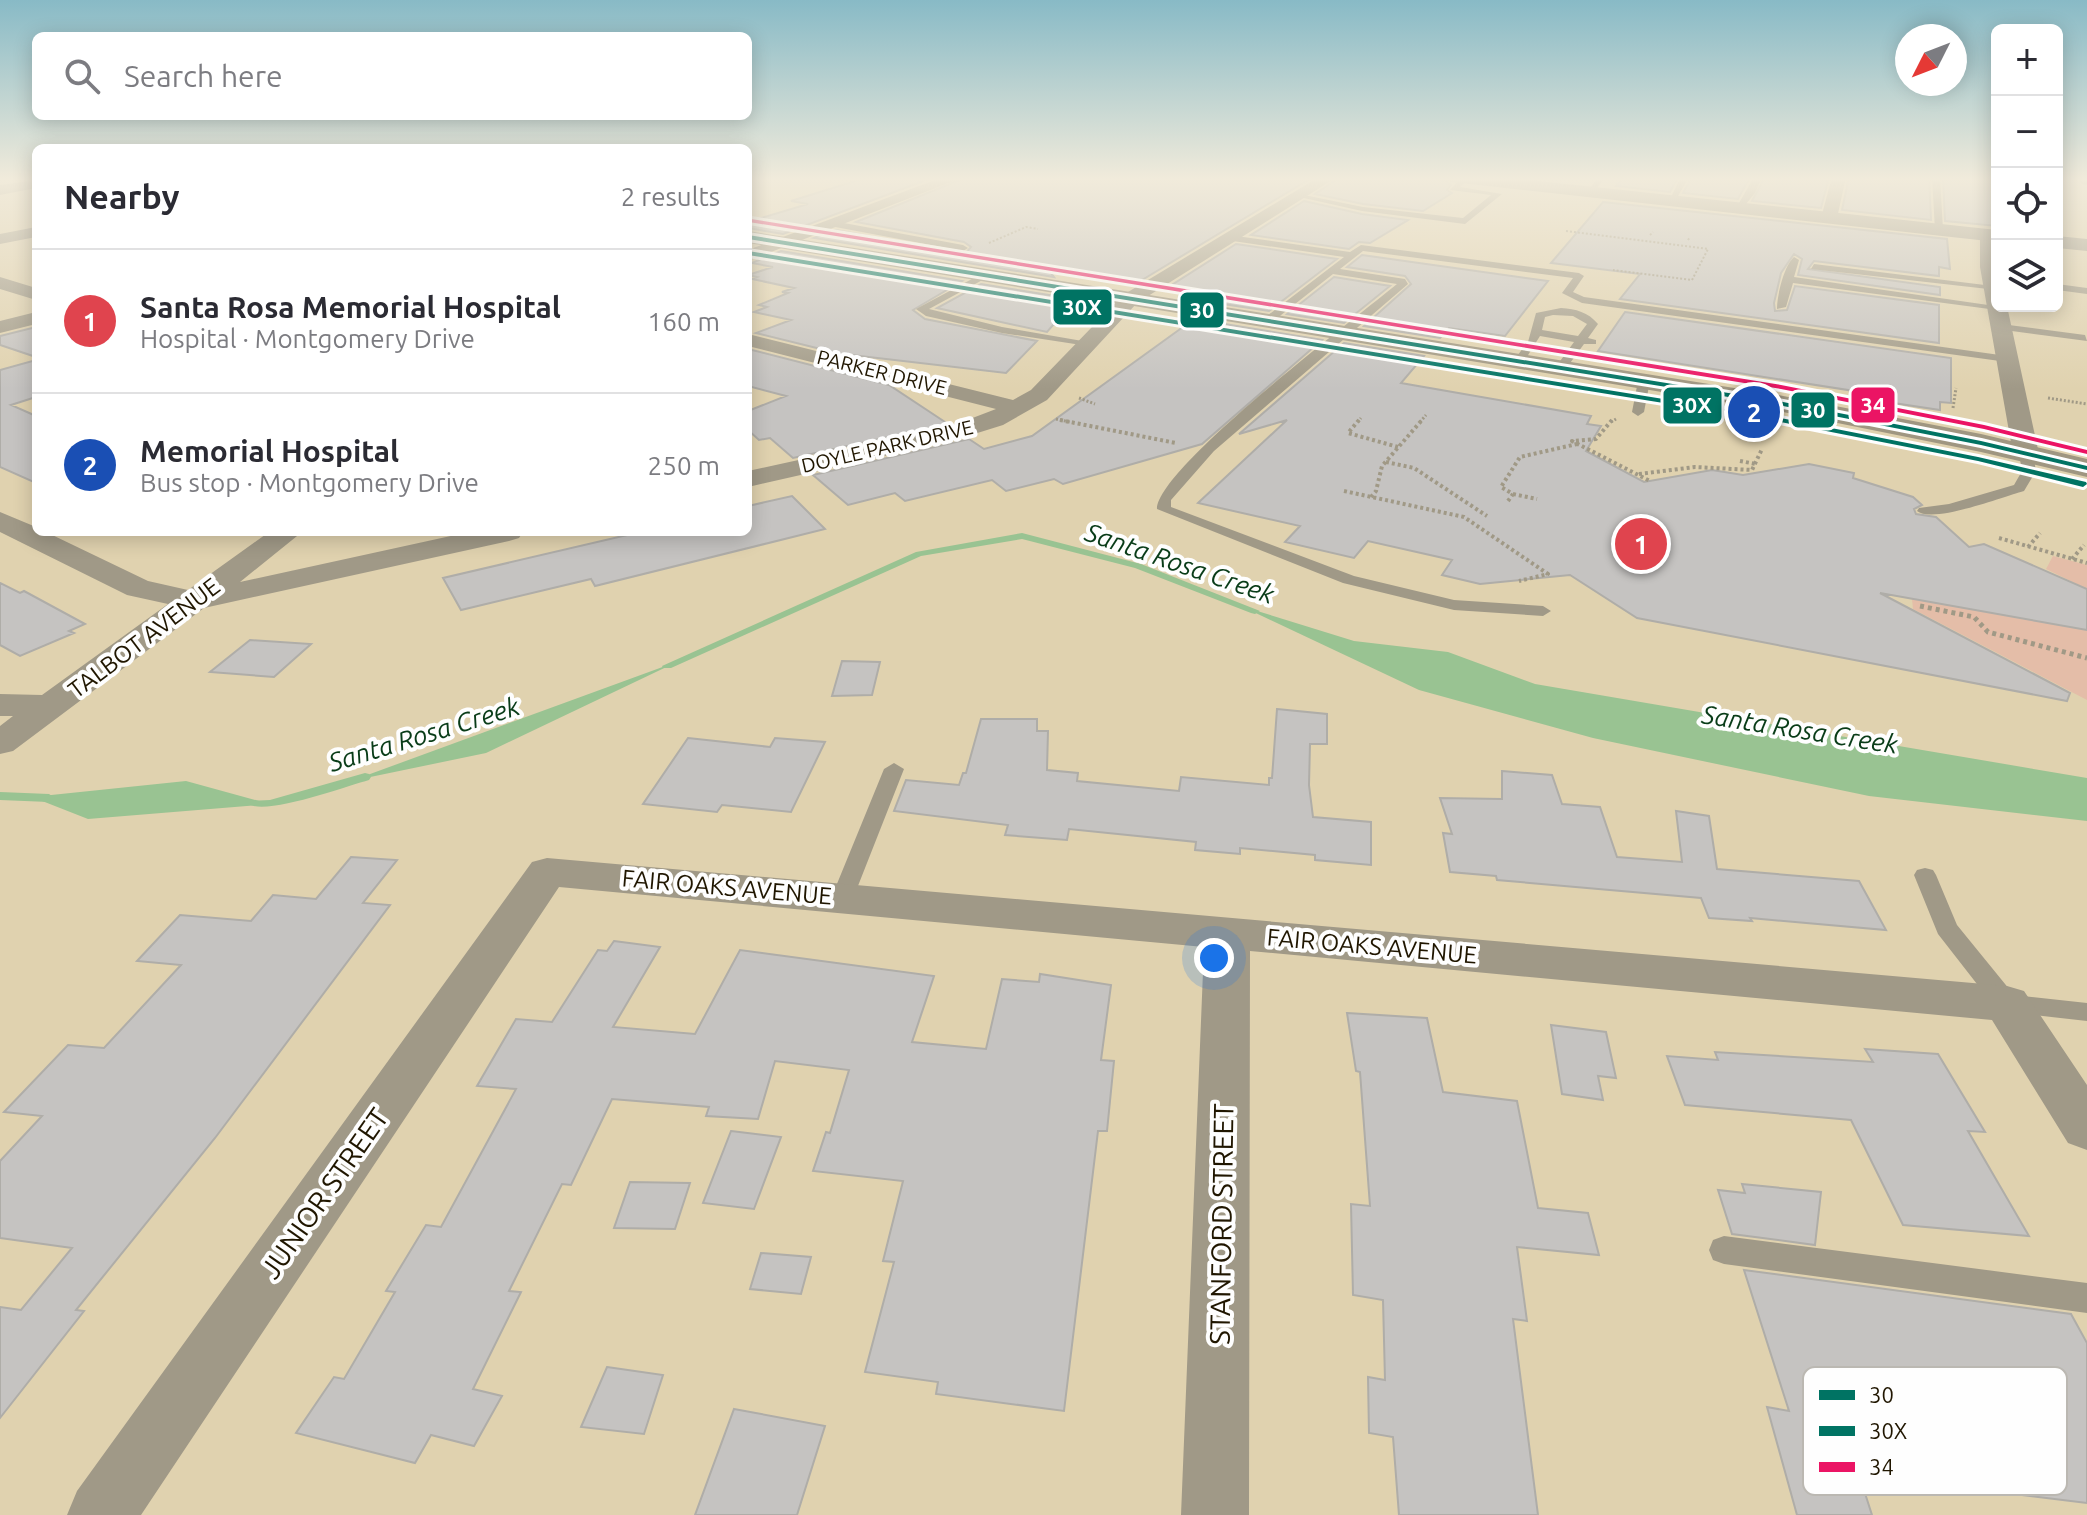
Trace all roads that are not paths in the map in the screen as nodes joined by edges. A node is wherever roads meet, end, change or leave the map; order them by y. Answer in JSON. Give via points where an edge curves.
{"nodes":[{"id":1,"x":818,"y":248,"type":"edge"},
{"id":2,"x":1213,"y":248,"type":"edge"},
{"id":3,"x":1299,"y":248,"type":"edge"},
{"id":4,"x":1352,"y":255,"type":"junction"},
{"id":5,"x":1794,"y":260,"type":"dead end"},
{"id":6,"x":1814,"y":267,"type":"dead end"},
{"id":7,"x":1332,"y":271,"type":"junction"},
{"id":8,"x":985,"y":275,"type":"junction"},
{"id":9,"x":1787,"y":279,"type":"junction"},
{"id":10,"x":0,"y":283,"type":"edge"},
{"id":11,"x":2063,"y":288,"type":"edge"},
{"id":12,"x":2087,"y":291,"type":"edge"},
{"id":13,"x":32,"y":293,"type":"edge"},
{"id":14,"x":1991,"y":295,"type":"edge"},
{"id":15,"x":1991,"y":296,"type":"edge"},
{"id":16,"x":1130,"y":299,"type":"junction"},
{"id":17,"x":1781,"y":307,"type":"dead end"},
{"id":18,"x":1999,"y":312,"type":"edge"},
{"id":19,"x":2030,"y":312,"type":"edge"},
{"id":20,"x":32,"y":319,"type":"edge"},
{"id":21,"x":1267,"y":321,"type":"junction"},
{"id":22,"x":0,"y":327,"type":"edge"},
{"id":23,"x":1536,"y":332,"type":"junction"},
{"id":24,"x":1342,"y":333,"type":"junction"},
{"id":25,"x":2085,"y":338,"type":"dead end"},
{"id":26,"x":1581,"y":340,"type":"junction"},
{"id":27,"x":752,"y":341,"type":"edge"},
{"id":28,"x":1596,"y":342,"type":"dead end"},
{"id":29,"x":1088,"y":343,"type":"junction"},
{"id":30,"x":2007,"y":359,"type":"junction"},
{"id":31,"x":1519,"y":361,"type":"junction"},
{"id":32,"x":1561,"y":368,"type":"junction"},
{"id":33,"x":1644,"y":381,"type":"junction"},
{"id":34,"x":1016,"y":408,"type":"junction"},
{"id":35,"x":1638,"y":412,"type":"dead end"},
{"id":36,"x":2026,"y":454,"type":"junction"},
{"id":37,"x":2087,"y":468,"type":"edge"},
{"id":38,"x":752,"y":478,"type":"edge"},
{"id":39,"x":1924,"y":511,"type":"dead end"},
{"id":40,"x":0,"y":521,"type":"edge"},
{"id":41,"x":283,"y":536,"type":"edge"},
{"id":42,"x":491,"y":536,"type":"edge"},
{"id":43,"x":194,"y":601,"type":"junction"},
{"id":44,"x":1543,"y":611,"type":"road end"},
{"id":45,"x":20,"y":719,"type":"edge"},
{"id":46,"x":894,"y":769,"type":"dead end"},
{"id":47,"x":547,"y":872,"type":"joint"},
{"id":48,"x":1925,"y":875,"type":"dead end"},
{"id":49,"x":843,"y":896,"type":"junction"},
{"id":50,"x":1227,"y":932,"type":"junction"},
{"id":51,"x":2007,"y":1004,"type":"junction"},
{"id":52,"x":2087,"y":1012,"type":"edge"},
{"id":53,"x":2087,"y":1128,"type":"edge"},
{"id":54,"x":1724,"y":1250,"type":"dead end"},
{"id":55,"x":2087,"y":1298,"type":"edge"},
{"id":56,"x":101,"y":1515,"type":"edge"},
{"id":57,"x":1215,"y":1515,"type":"edge"}],
"edges":[{"from":1,"to":8,"type":"main road"},
{"from":2,"to":16,"type":"street","name":"DOYLE PARK DRIVE"},
{"from":3,"to":4,"type":"lane"},
{"from":4,"to":7,"type":"lane"},
{"from":4,"to":30,"type":"lane","via":[[1361,248],[1579,276],[1567,293],[1582,300]]},
{"from":5,"to":9,"type":"lane"},
{"from":6,"to":14,"type":"lane"},
{"from":7,"to":21,"type":"lane"},
{"from":7,"to":24,"type":"lane","via":[[1405,282]]},
{"from":8,"to":16,"type":"main road"},
{"from":8,"to":29,"type":"lane","via":[[921,309],[1002,330]]},
{"from":9,"to":15,"type":"lane"},
{"from":9,"to":17,"type":"lane"},
{"from":10,"to":13,"type":"street"},
{"from":11,"to":12,"type":"lane"},
{"from":16,"to":21,"type":"main road"},
{"from":16,"to":29,"type":"street","name":"DOYLE PARK DRIVE"},
{"from":18,"to":30,"type":"street"},
{"from":19,"to":25,"type":"lane"},
{"from":20,"to":22,"type":"street"},
{"from":21,"to":24,"type":"main road"},
{"from":23,"to":26,"type":"lane"},
{"from":23,"to":26,"type":"lane","via":[[1540,315],[1586,316],[1593,324]]},
{"from":23,"to":31,"type":"lane"},
{"from":24,"to":31,"type":"main road"},
{"from":24,"to":44,"type":"lane","via":[[1209,448],[1164,499],[1164,509],[1349,580],[1454,605]]},
{"from":26,"to":28,"type":"lane"},
{"from":26,"to":32,"type":"lane"},
{"from":27,"to":34,"type":"street","name":"PARKER DRIVE"},
{"from":29,"to":34,"type":"street","name":"DOYLE PARK DRIVE","via":[[1039,395]]},
{"from":30,"to":36,"type":"street"},
{"from":31,"to":32,"type":"main road"},
{"from":32,"to":33,"type":"main road"},
{"from":33,"to":35,"type":"lane"},
{"from":33,"to":36,"type":"main road"},
{"from":34,"to":38,"type":"street","name":"DOYLE PARK DRIVE","via":[[955,433]]},
{"from":36,"to":37,"type":"main road"},
{"from":36,"to":39,"type":"lane","via":[[2029,471],[2019,488]]},
{"from":40,"to":43,"type":"street","via":[[138,588]]},
{"from":41,"to":43,"type":"street","name":"TALBOT AVENUE"},
{"from":42,"to":43,"type":"street"},
{"from":43,"to":45,"type":"street","name":"TALBOT AVENUE"},
{"from":46,"to":49,"type":"lane"},
{"from":47,"to":49,"type":"street","name":"FAIR OAKS AVENUE"},
{"from":47,"to":56,"type":"street","name":"JUNIOR STREET"},
{"from":48,"to":51,"type":"lane","via":[[1946,928]]},
{"from":49,"to":50,"type":"street","name":"FAIR OAKS AVENUE"},
{"from":50,"to":51,"type":"street","name":"FAIR OAKS AVENUE"},
{"from":50,"to":57,"type":"street","name":"STANFORD STREET"},
{"from":51,"to":52,"type":"lane"},
{"from":51,"to":53,"type":"street"},
{"from":54,"to":55,"type":"lane"}]}
